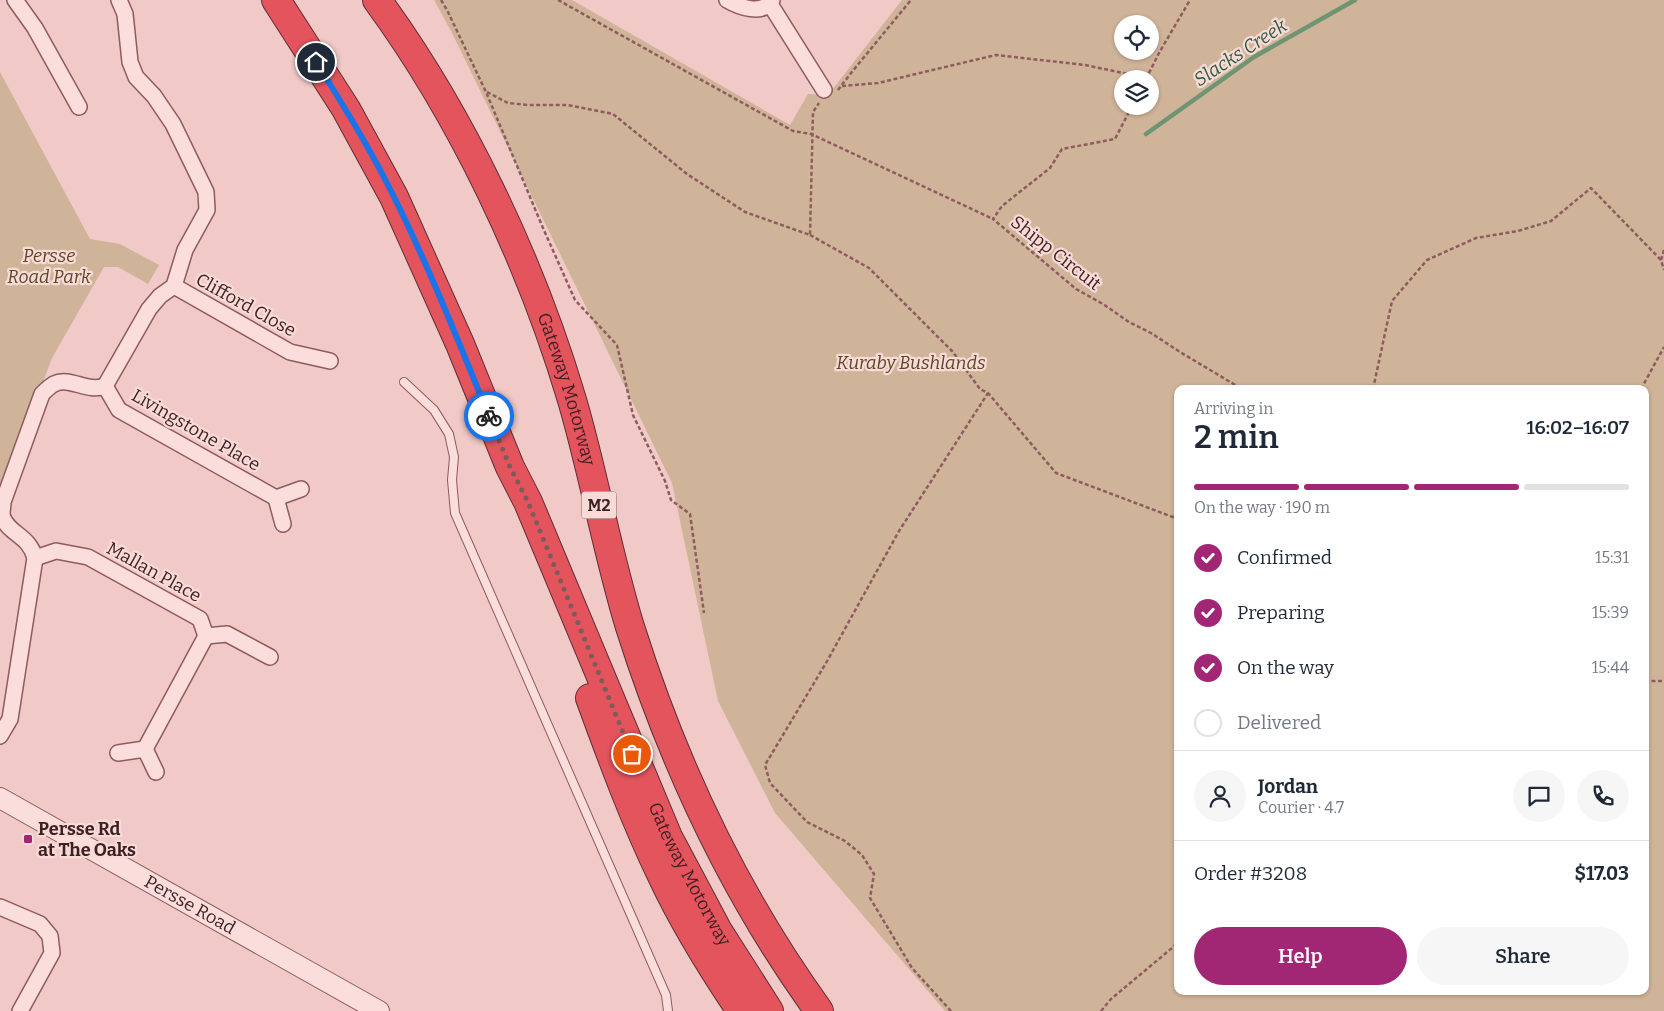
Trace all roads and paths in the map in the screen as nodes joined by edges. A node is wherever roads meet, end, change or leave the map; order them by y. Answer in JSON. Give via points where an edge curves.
{"nodes":[{"id":1,"x":15,"y":0,"type":"edge"},
{"id":2,"x":119,"y":0,"type":"edge"},
{"id":3,"x":276,"y":0,"type":"edge"},
{"id":4,"x":377,"y":0,"type":"edge"},
{"id":5,"x":441,"y":0,"type":"edge"},
{"id":6,"x":558,"y":0,"type":"edge"},
{"id":7,"x":727,"y":0,"type":"edge"},
{"id":8,"x":912,"y":0,"type":"edge"},
{"id":9,"x":1190,"y":0,"type":"edge"},
{"id":10,"x":771,"y":2,"type":"edge"},
{"id":11,"x":1151,"y":70,"type":"edge"},
{"id":12,"x":1114,"y":71,"type":"edge"},
{"id":13,"x":842,"y":86,"type":"junction"},
{"id":14,"x":824,"y":90,"type":"junction"},
{"id":15,"x":486,"y":92,"type":"junction"},
{"id":16,"x":79,"y":107,"type":"dead end"},
{"id":17,"x":1127,"y":115,"type":"edge"},
{"id":18,"x":811,"y":134,"type":"junction"},
{"id":19,"x":993,"y":219,"type":"junction"},
{"id":20,"x":810,"y":235,"type":"junction"},
{"id":21,"x":1664,"y":250,"type":"edge"},
{"id":22,"x":1662,"y":260,"type":"junction"},
{"id":23,"x":1664,"y":270,"type":"edge"},
{"id":24,"x":174,"y":286,"type":"junction"},
{"id":25,"x":1664,"y":347,"type":"edge"},
{"id":26,"x":330,"y":361,"type":"dead end"},
{"id":27,"x":404,"y":382,"type":"dead end"},
{"id":28,"x":1235,"y":385,"type":"edge"},
{"id":29,"x":1373,"y":385,"type":"edge"},
{"id":30,"x":1643,"y":385,"type":"edge"},
{"id":31,"x":105,"y":386,"type":"junction"},
{"id":32,"x":988,"y":393,"type":"junction"},
{"id":33,"x":510,"y":467,"type":"junction"},
{"id":34,"x":301,"y":489,"type":"dead end"},
{"id":35,"x":276,"y":498,"type":"junction"},
{"id":36,"x":1174,"y":517,"type":"edge"},
{"id":37,"x":283,"y":524,"type":"dead end"},
{"id":38,"x":35,"y":558,"type":"junction"},
{"id":39,"x":704,"y":613,"type":"dead end"},
{"id":40,"x":206,"y":636,"type":"junction"},
{"id":41,"x":270,"y":657,"type":"dead end"},
{"id":42,"x":1649,"y":681,"type":"edge"},
{"id":43,"x":1664,"y":681,"type":"edge"},
{"id":44,"x":0,"y":736,"type":"edge"},
{"id":45,"x":145,"y":748,"type":"junction"},
{"id":46,"x":118,"y":753,"type":"dead end"},
{"id":47,"x":156,"y":772,"type":"dead end"},
{"id":48,"x":0,"y":798,"type":"edge"},
{"id":49,"x":0,"y":907,"type":"edge"},
{"id":50,"x":1174,"y":946,"type":"edge"},
{"id":51,"x":20,"y":1011,"type":"edge"},
{"id":52,"x":379,"y":1011,"type":"edge"},
{"id":53,"x":668,"y":1011,"type":"edge"},
{"id":54,"x":741,"y":1011,"type":"edge"},
{"id":55,"x":769,"y":1011,"type":"edge"},
{"id":56,"x":819,"y":1011,"type":"edge"},
{"id":57,"x":951,"y":1011,"type":"edge"},
{"id":58,"x":1101,"y":1011,"type":"edge"}],
"edges":[{"from":1,"to":16,"type":"street","via":[[36,28]]},
{"from":2,"to":24,"type":"street","via":[[125,14],[130,62],[136,77],[173,124],[206,192],[207,210],[185,250]]},
{"from":3,"to":33,"type":"highway","name":"Gateway Motorway","via":[[346,109],[394,196]]},
{"from":4,"to":56,"type":"highway","name":"Gateway Motorway","number":"M2","via":[[445,105],[484,179],[530,281],[571,398],[630,626],[674,750],[750,905]]},
{"from":5,"to":15,"type":"path"},
{"from":6,"to":18,"type":"path","via":[[793,132]]},
{"from":7,"to":10,"type":"street","via":[[738,7],[755,10]]},
{"from":8,"to":13,"type":"path"},
{"from":9,"to":11,"type":"path"},
{"from":10,"to":14,"type":"street"},
{"from":12,"to":13,"type":"path","via":[[996,55],[878,82]]},
{"from":13,"to":14,"type":"path","via":[[834,95]]},
{"from":14,"to":18,"type":"path","via":[[813,112]]},
{"from":15,"to":20,"type":"path","via":[[508,103],[567,105],[613,114],[687,174],[745,212]]},
{"from":15,"to":39,"type":"path","via":[[575,300],[616,345],[633,415],[671,500],[690,514]]},
{"from":17,"to":19,"type":"path","name":"Shipp Circuit","via":[[1115,139],[1062,149],[1050,168],[1002,206]]},
{"from":18,"to":19,"type":"path"},
{"from":18,"to":20,"type":"path"},
{"from":19,"to":28,"type":"path","name":"Shipp Circuit","via":[[1076,288]]},
{"from":20,"to":32,"type":"path","via":[[869,268],[952,351],[980,389]]},
{"from":21,"to":22,"type":"path"},
{"from":22,"to":23,"type":"path"},
{"from":22,"to":29,"type":"path","via":[[1591,188],[1550,221],[1518,231],[1476,238],[1427,260],[1392,301]]},
{"from":24,"to":26,"type":"street","name":"Clifford Close","via":[[290,352]]},
{"from":24,"to":31,"type":"street","via":[[148,309]]},
{"from":25,"to":30,"type":"path"},
{"from":27,"to":53,"type":"lane","via":[[434,410],[449,434],[454,457],[455,513],[666,995]]},
{"from":31,"to":35,"type":"street","name":"Livingstone Place","via":[[119,410]]},
{"from":31,"to":38,"type":"street","via":[[96,390],[68,382],[54,384],[42,394],[3,502],[2,517],[33,548]]},
{"from":32,"to":36,"type":"path","via":[[1056,473]]},
{"from":32,"to":57,"type":"path","via":[[899,531],[826,664],[765,765],[770,783],[807,822],[845,841],[862,855],[874,874],[870,898],[912,968]]},
{"from":33,"to":54,"type":"highway","via":[[520,514],[632,810],[681,913]]},
{"from":33,"to":55,"type":"highway","name":"Gateway Motorway","via":[[528,502],[668,837],[718,931]]},
{"from":34,"to":35,"type":"street"},
{"from":35,"to":37,"type":"street"},
{"from":38,"to":40,"type":"street","name":"Mallan Place","via":[[56,551],[88,557],[200,619]]},
{"from":38,"to":44,"type":"street","via":[[10,719]]},
{"from":40,"to":41,"type":"street","via":[[227,634]]},
{"from":40,"to":45,"type":"street"},
{"from":42,"to":43,"type":"path"},
{"from":45,"to":46,"type":"street"},
{"from":45,"to":47,"type":"street"},
{"from":48,"to":52,"type":"street","name":"Persse Road"},
{"from":49,"to":51,"type":"street","via":[[40,924],[50,936],[52,953]]},
{"from":50,"to":58,"type":"path","via":[[1111,998]]}]}
